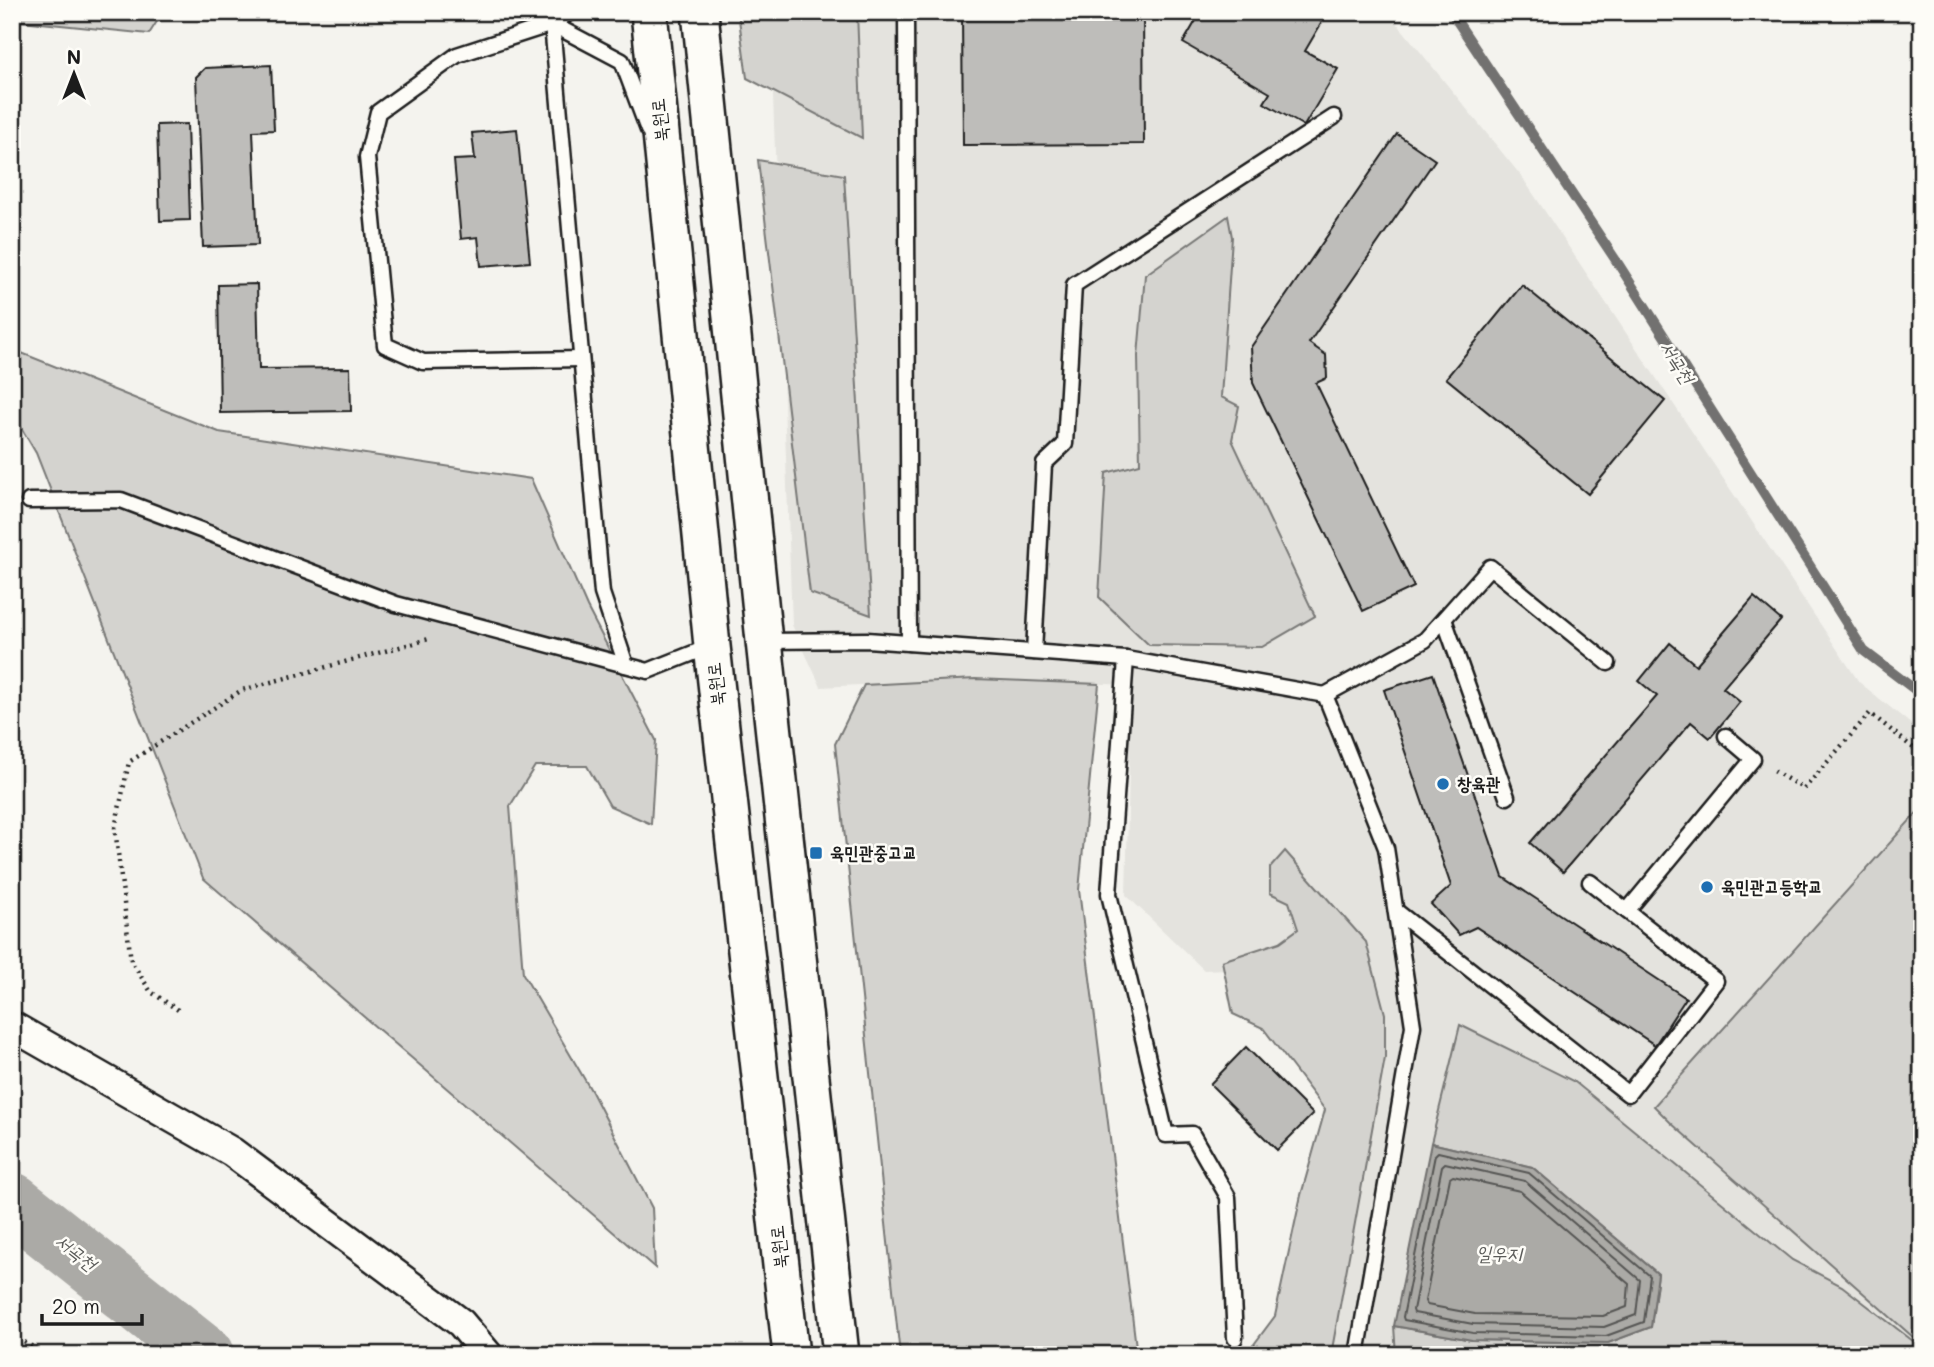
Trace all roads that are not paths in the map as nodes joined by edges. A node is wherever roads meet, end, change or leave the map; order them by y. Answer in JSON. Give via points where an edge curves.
{"nodes":[{"id":1,"x":570,"y":12,"type":"edge"},
{"id":2,"x":649,"y":12,"type":"edge"},
{"id":3,"x":700,"y":12,"type":"edge"},
{"id":4,"x":906,"y":12,"type":"edge"},
{"id":5,"x":552,"y":24,"type":"junction"},
{"id":6,"x":1334,"y":117,"type":"dead end"},
{"id":7,"x":666,"y":179,"type":"junction"},
{"id":8,"x":582,"y":359,"type":"junction"},
{"id":9,"x":29,"y":501,"type":"dead end"},
{"id":10,"x":1444,"y":619,"type":"junction"},
{"id":11,"x":764,"y":641,"type":"junction"},
{"id":12,"x":909,"y":643,"type":"junction"},
{"id":13,"x":712,"y":646,"type":"junction"},
{"id":14,"x":1034,"y":652,"type":"junction"},
{"id":15,"x":1126,"y":659,"type":"junction"},
{"id":16,"x":1608,"y":663,"type":"dead end"},
{"id":17,"x":626,"y":665,"type":"junction"},
{"id":18,"x":1325,"y":695,"type":"junction"},
{"id":19,"x":1726,"y":736,"type":"dead end"},
{"id":20,"x":1507,"y":797,"type":"dead end"},
{"id":21,"x":1590,"y":882,"type":"dead end"},
{"id":22,"x":1396,"y":911,"type":"junction"},
{"id":23,"x":1627,"y":911,"type":"junction"},
{"id":24,"x":12,"y":1026,"type":"edge"},
{"id":25,"x":1236,"y":1338,"type":"dead end"},
{"id":26,"x":488,"y":1355,"type":"edge"},
{"id":27,"x":790,"y":1355,"type":"edge"},
{"id":28,"x":841,"y":1355,"type":"edge"},
{"id":29,"x":1357,"y":1355,"type":"edge"}],
"edges":[{"from":1,"to":5,"type":"lane"},
{"from":2,"to":7,"type":"street","name":"북원로"},
{"from":3,"to":11,"type":"street"},
{"from":4,"to":12,"type":"lane"},
{"from":5,"to":7,"type":"lane","via":[[622,61]]},
{"from":5,"to":8,"type":"lane"},
{"from":5,"to":8,"type":"lane","via":[[457,55],[378,112],[367,157],[384,345],[423,362]]},
{"from":6,"to":14,"type":"lane","via":[[1074,285],[1065,444],[1044,464]]},
{"from":7,"to":13,"type":"street","name":"북원로"},
{"from":8,"to":17,"type":"lane","via":[[602,593]]},
{"from":9,"to":17,"type":"lane","via":[[121,500],[396,604]]},
{"from":10,"to":16,"type":"lane","via":[[1489,568]]},
{"from":10,"to":18,"type":"lane","via":[[1425,640]]},
{"from":10,"to":20,"type":"lane"},
{"from":11,"to":12,"type":"lane"},
{"from":11,"to":13,"type":"street"},
{"from":11,"to":28,"type":"street"},
{"from":12,"to":14,"type":"lane"},
{"from":13,"to":17,"type":"lane","via":[[648,671]]},
{"from":13,"to":27,"type":"street","name":"북원로"},
{"from":14,"to":15,"type":"lane"},
{"from":15,"to":18,"type":"lane"},
{"from":15,"to":25,"type":"lane","via":[[1109,894],[1166,1135],[1192,1134],[1228,1197]]},
{"from":18,"to":22,"type":"lane","via":[[1386,848]]},
{"from":19,"to":23,"type":"lane","via":[[1753,759]]},
{"from":21,"to":23,"type":"lane"},
{"from":22,"to":23,"type":"lane","via":[[1628,1094],[1716,981]]},
{"from":22,"to":29,"type":"lane","via":[[1413,1026]]},
{"from":24,"to":26,"type":"street","via":[[232,1152],[461,1323]]}]}
